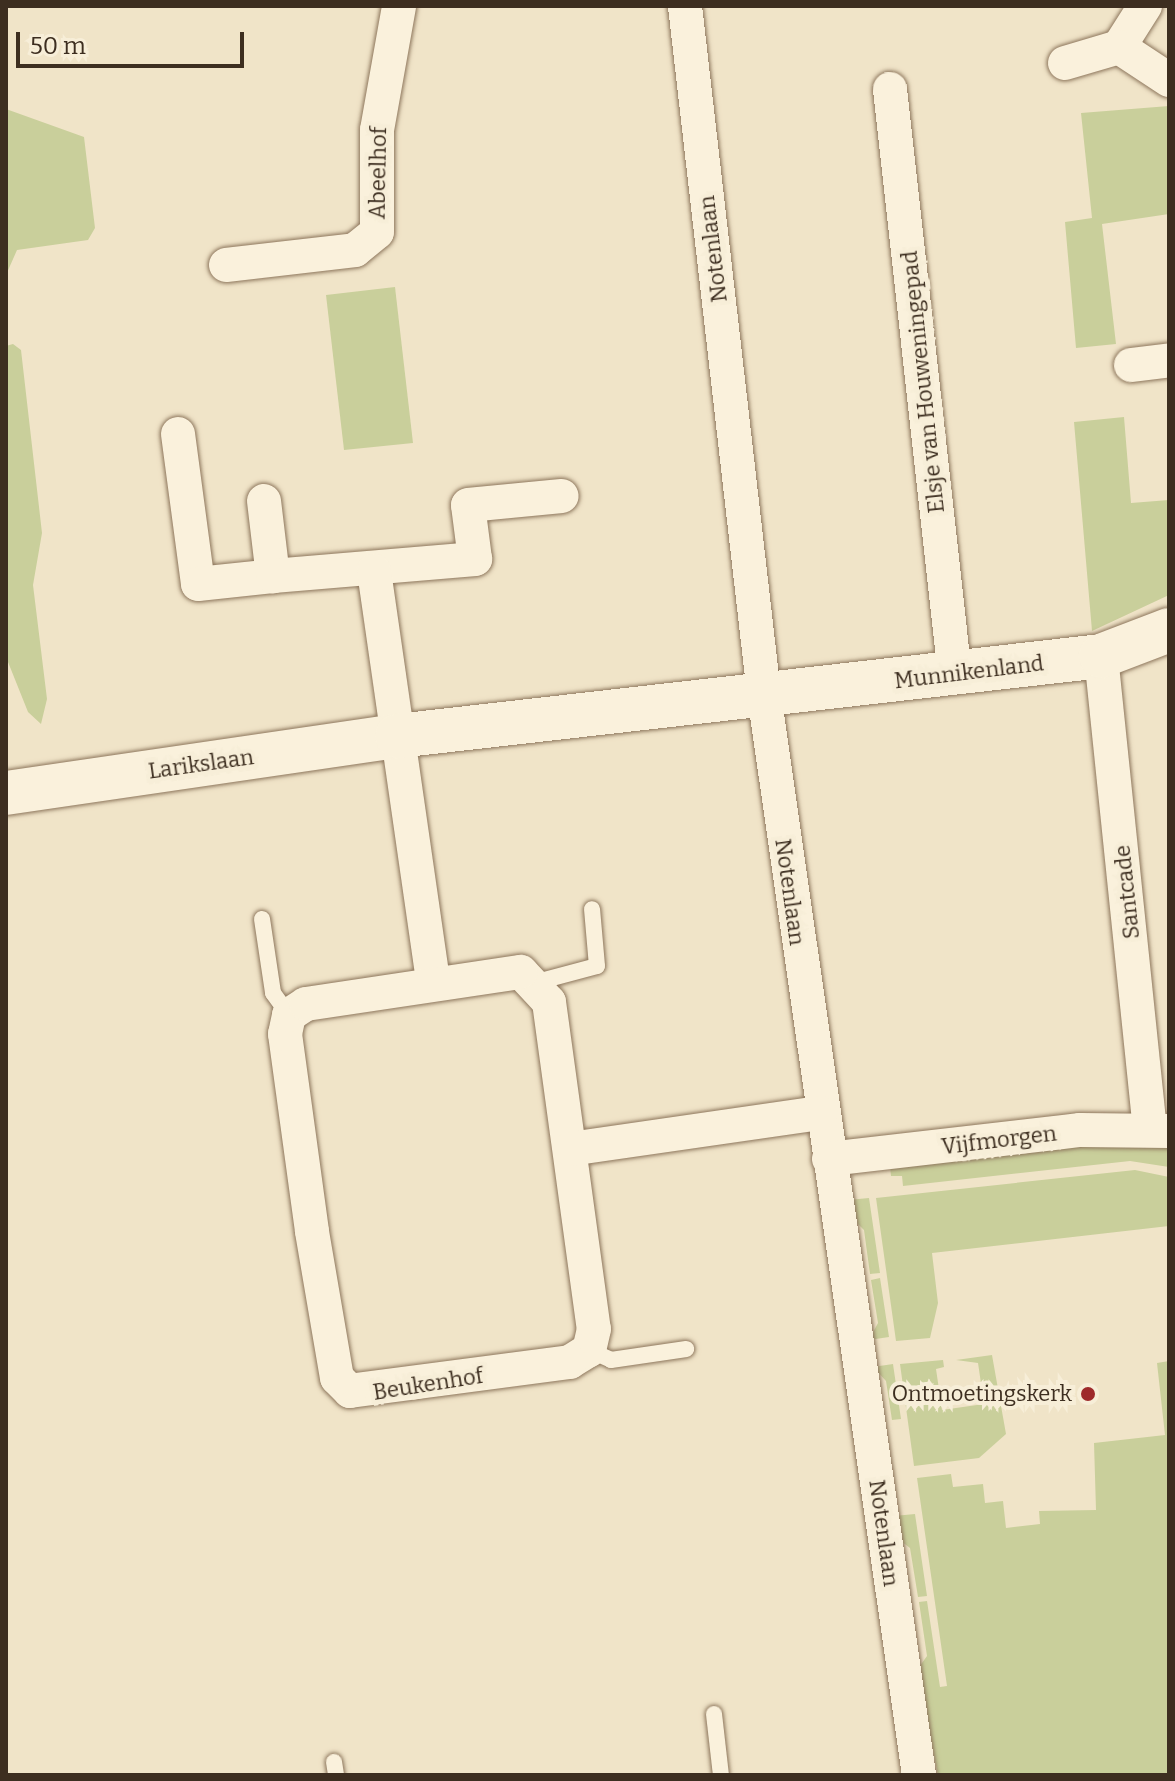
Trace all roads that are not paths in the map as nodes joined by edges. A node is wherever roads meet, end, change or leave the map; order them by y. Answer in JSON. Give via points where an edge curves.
{"nodes":[{"id":1,"x":399,"y":6,"type":"edge"},
{"id":2,"x":685,"y":6,"type":"edge"},
{"id":3,"x":1145,"y":6,"type":"edge"},
{"id":4,"x":1119,"y":47,"type":"junction"},
{"id":5,"x":1065,"y":63,"type":"dead end"},
{"id":6,"x":1169,"y":80,"type":"edge"},
{"id":7,"x":890,"y":89,"type":"dead end"},
{"id":8,"x":226,"y":265,"type":"dead end"},
{"id":9,"x":1169,"y":360,"type":"edge"},
{"id":10,"x":1131,"y":365,"type":"dead end"},
{"id":11,"x":178,"y":434,"type":"dead end"},
{"id":12,"x":562,"y":496,"type":"dead end"},
{"id":13,"x":264,"y":501,"type":"dead end"},
{"id":14,"x":374,"y":571,"type":"junction"},
{"id":15,"x":273,"y":576,"type":"junction"},
{"id":16,"x":1169,"y":630,"type":"edge"},
{"id":17,"x":1101,"y":656,"type":"junction"},
{"id":18,"x":955,"y":676,"type":"junction"},
{"id":19,"x":764,"y":694,"type":"junction"},
{"id":20,"x":397,"y":736,"type":"junction"},
{"id":21,"x":6,"y":793,"type":"edge"},
{"id":22,"x":592,"y":909,"type":"dead end"},
{"id":23,"x":262,"y":919,"type":"dead end"},
{"id":24,"x":433,"y":982,"type":"junction"},
{"id":25,"x":537,"y":982,"type":"junction"},
{"id":26,"x":289,"y":1015,"type":"junction"},
{"id":27,"x":820,"y":1113,"type":"junction"},
{"id":28,"x":1160,"y":1130,"type":"edge"},
{"id":29,"x":570,"y":1149,"type":"junction"},
{"id":30,"x":829,"y":1159,"type":"junction"},
{"id":31,"x":686,"y":1349,"type":"dead end"},
{"id":32,"x":589,"y":1350,"type":"junction"},
{"id":33,"x":714,"y":1714,"type":"dead end"},
{"id":34,"x":721,"y":1775,"type":"edge"},
{"id":35,"x":919,"y":1775,"type":"edge"}],
"edges":[{"from":1,"to":8,"type":"street","name":"Abeelhof","via":[[377,130],[377,232],[355,250]]},
{"from":2,"to":19,"type":"street","name":"Notenlaan"},
{"from":3,"to":4,"type":"street"},
{"from":4,"to":5,"type":"street"},
{"from":4,"to":6,"type":"street"},
{"from":7,"to":18,"type":"street","name":"Elsje van Houweningepad"},
{"from":9,"to":10,"type":"street"},
{"from":11,"to":15,"type":"street","via":[[198,584]]},
{"from":12,"to":14,"type":"street","via":[[468,505],[475,559]]},
{"from":13,"to":15,"type":"street"},
{"from":14,"to":15,"type":"street"},
{"from":14,"to":20,"type":"street"},
{"from":16,"to":17,"type":"street","name":"Munnikenland"},
{"from":17,"to":18,"type":"street","name":"Munnikenland"},
{"from":17,"to":28,"type":"street","name":"Santcade"},
{"from":18,"to":19,"type":"street","name":"Munnikenland"},
{"from":19,"to":20,"type":"street","name":"Larikslaan"},
{"from":19,"to":27,"type":"street","name":"Notenlaan"},
{"from":20,"to":21,"type":"street","name":"Larikslaan"},
{"from":20,"to":24,"type":"street"},
{"from":22,"to":25,"type":"lane","via":[[597,966]]},
{"from":23,"to":26,"type":"lane","name":"Beukenhof","via":[[273,993]]},
{"from":24,"to":25,"type":"street","via":[[521,972]]},
{"from":24,"to":26,"type":"street","via":[[306,1004]]},
{"from":25,"to":29,"type":"street","via":[[549,1002]]},
{"from":26,"to":32,"type":"street","name":"Beukenhof","via":[[285,1034],[337,1378],[363,1394],[570,1362]]},
{"from":27,"to":29,"type":"street"},
{"from":27,"to":30,"type":"street","name":"Notenlaan"},
{"from":28,"to":30,"type":"street","name":"Vijfmorgen"},
{"from":29,"to":32,"type":"street","via":[[594,1329]]},
{"from":30,"to":35,"type":"street","name":"Notenlaan"},
{"from":31,"to":32,"type":"lane","via":[[611,1360]]},
{"from":33,"to":34,"type":"lane"}]}
